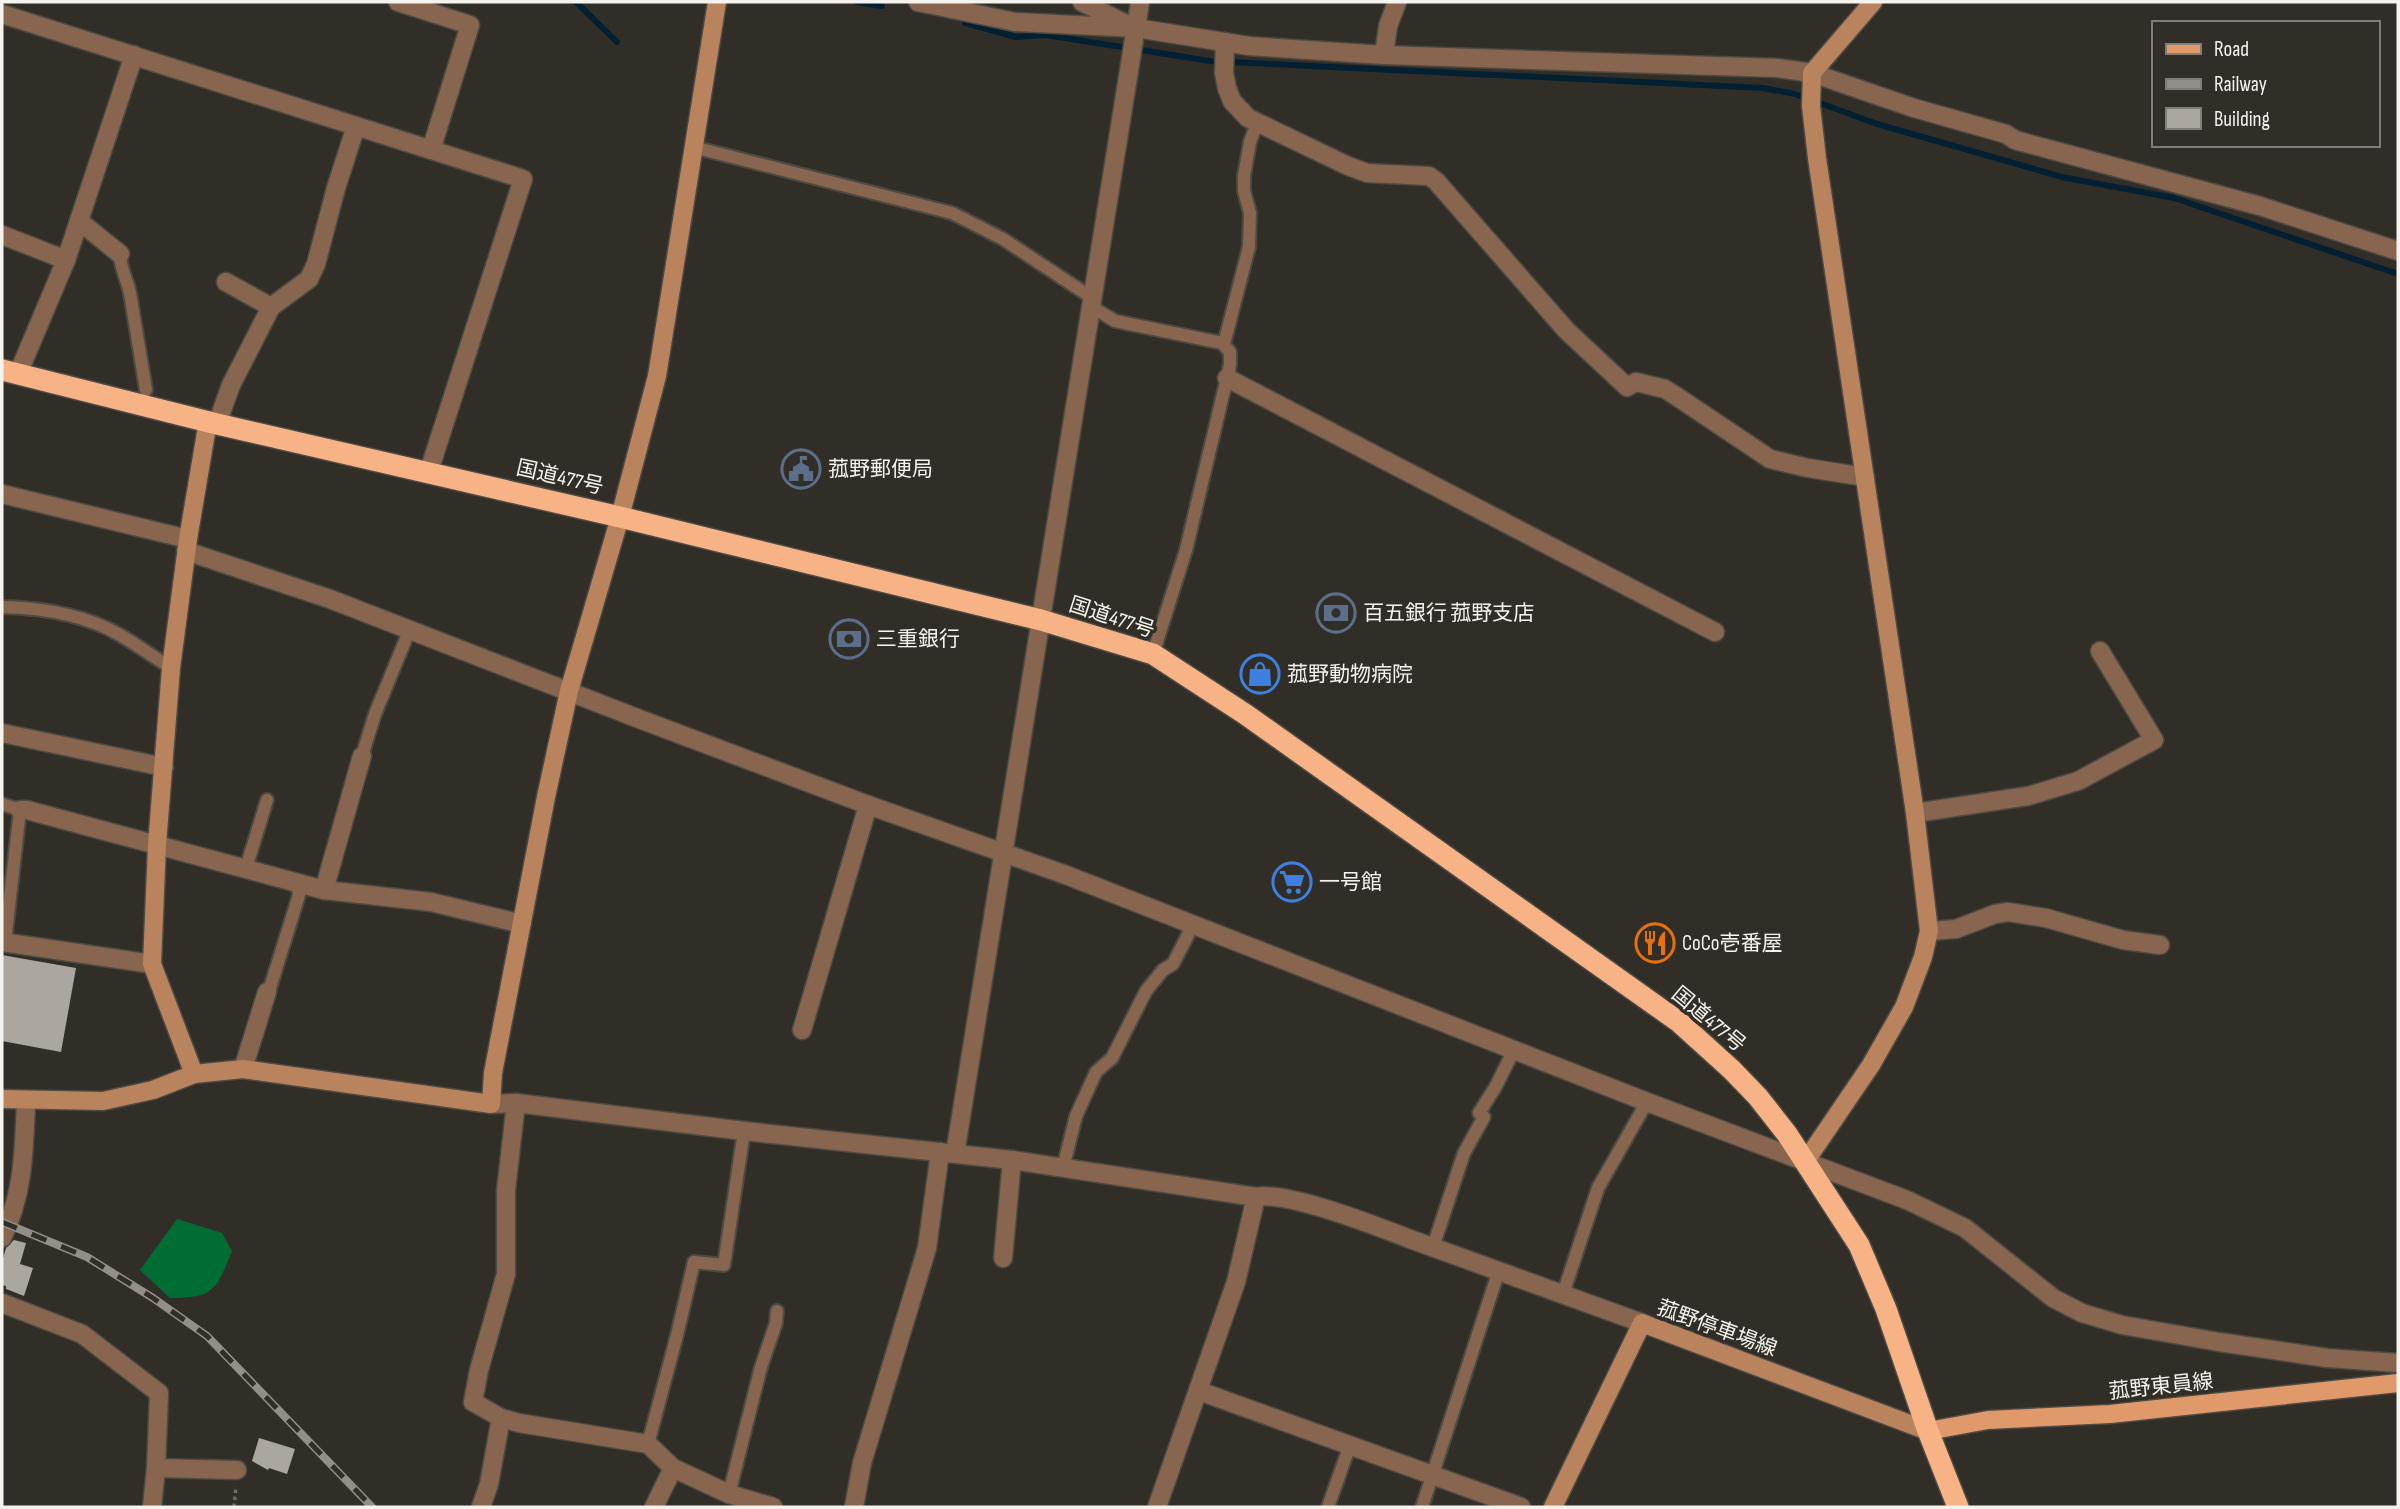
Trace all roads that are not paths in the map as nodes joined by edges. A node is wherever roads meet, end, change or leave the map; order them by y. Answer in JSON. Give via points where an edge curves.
{"nodes":[{"id":1,"x":717,"y":2,"type":"edge"},
{"id":2,"x":918,"y":2,"type":"edge"},
{"id":3,"x":1082,"y":2,"type":"edge"},
{"id":4,"x":1140,"y":2,"type":"edge"},
{"id":5,"x":1397,"y":2,"type":"edge"},
{"id":6,"x":1873,"y":2,"type":"edge"},
{"id":7,"x":404,"y":3,"type":"edge"},
{"id":8,"x":5,"y":13,"type":"edge"},
{"id":9,"x":1135,"y":32,"type":"junction"},
{"id":10,"x":1225,"y":46,"type":"junction"},
{"id":11,"x":134,"y":55,"type":"junction"},
{"id":12,"x":1384,"y":55,"type":"junction"},
{"id":13,"x":1812,"y":79,"type":"junction"},
{"id":14,"x":1257,"y":123,"type":"junction"},
{"id":15,"x":356,"y":126,"type":"junction"},
{"id":16,"x":693,"y":147,"type":"junction"},
{"id":17,"x":432,"y":150,"type":"junction"},
{"id":18,"x":79,"y":221,"type":"junction"},
{"id":19,"x":2,"y":235,"type":"edge"},
{"id":20,"x":2398,"y":251,"type":"edge"},
{"id":21,"x":120,"y":254,"type":"joint"},
{"id":22,"x":66,"y":260,"type":"junction"},
{"id":23,"x":226,"y":282,"type":"dead end"},
{"id":24,"x":1093,"y":303,"type":"junction"},
{"id":25,"x":271,"y":307,"type":"junction"},
{"id":26,"x":1222,"y":343,"type":"junction"},
{"id":27,"x":10,"y":372,"type":"edge"},
{"id":28,"x":1227,"y":379,"type":"junction"},
{"id":29,"x":146,"y":390,"type":"dead end"},
{"id":30,"x":212,"y":422,"type":"junction"},
{"id":31,"x":429,"y":471,"type":"junction"},
{"id":32,"x":1864,"y":477,"type":"junction"},
{"id":33,"x":2,"y":494,"type":"edge"},
{"id":34,"x":620,"y":517,"type":"junction"},
{"id":35,"x":187,"y":545,"type":"junction"},
{"id":36,"x":2,"y":607,"type":"edge"},
{"id":37,"x":1041,"y":620,"type":"junction"},
{"id":38,"x":410,"y":629,"type":"junction"},
{"id":39,"x":1714,"y":632,"type":"dead end"},
{"id":40,"x":2100,"y":651,"type":"dead end"},
{"id":41,"x":1153,"y":654,"type":"junction"},
{"id":42,"x":171,"y":668,"type":"junction"},
{"id":43,"x":569,"y":691,"type":"junction"},
{"id":44,"x":2,"y":733,"type":"edge"},
{"id":45,"x":362,"y":756,"type":"joint"},
{"id":46,"x":164,"y":767,"type":"junction"},
{"id":47,"x":267,"y":800,"type":"dead end"},
{"id":48,"x":2,"y":804,"type":"edge"},
{"id":49,"x":868,"y":805,"type":"junction"},
{"id":50,"x":20,"y":810,"type":"junction"},
{"id":51,"x":1915,"y":813,"type":"junction"},
{"id":52,"x":157,"y":845,"type":"junction"},
{"id":53,"x":1005,"y":855,"type":"junction"},
{"id":54,"x":246,"y":868,"type":"junction"},
{"id":55,"x":298,"y":883,"type":"junction"},
{"id":56,"x":324,"y":890,"type":"junction"},
{"id":57,"x":522,"y":923,"type":"junction"},
{"id":58,"x":1193,"y":925,"type":"junction"},
{"id":59,"x":1929,"y":931,"type":"junction"},
{"id":60,"x":4,"y":942,"type":"edge"},
{"id":61,"x":2160,"y":945,"type":"dead end"},
{"id":62,"x":152,"y":964,"type":"junction"},
{"id":63,"x":267,"y":992,"type":"joint"},
{"id":64,"x":802,"y":1030,"type":"dead end"},
{"id":65,"x":1514,"y":1050,"type":"junction"},
{"id":66,"x":243,"y":1069,"type":"junction"},
{"id":67,"x":194,"y":1074,"type":"junction"},
{"id":68,"x":2,"y":1099,"type":"edge"},
{"id":69,"x":26,"y":1100,"type":"junction"},
{"id":70,"x":1647,"y":1102,"type":"junction"},
{"id":71,"x":516,"y":1103,"type":"junction"},
{"id":72,"x":491,"y":1104,"type":"junction"},
{"id":73,"x":744,"y":1131,"type":"junction"},
{"id":74,"x":947,"y":1153,"type":"junction"},
{"id":75,"x":1013,"y":1160,"type":"junction"},
{"id":76,"x":1805,"y":1162,"type":"junction"},
{"id":77,"x":1063,"y":1168,"type":"junction"},
{"id":78,"x":1256,"y":1197,"type":"junction"},
{"id":79,"x":2,"y":1238,"type":"edge"},
{"id":80,"x":1433,"y":1247,"type":"junction"},
{"id":81,"x":1003,"y":1258,"type":"dead end"},
{"id":82,"x":1499,"y":1270,"type":"junction"},
{"id":83,"x":1563,"y":1294,"type":"junction"},
{"id":84,"x":2,"y":1303,"type":"edge"},
{"id":85,"x":777,"y":1311,"type":"dead end"},
{"id":86,"x":1642,"y":1323,"type":"junction"},
{"id":87,"x":2398,"y":1363,"type":"edge"},
{"id":88,"x":2398,"y":1382,"type":"edge"},
{"id":89,"x":1199,"y":1391,"type":"junction"},
{"id":90,"x":501,"y":1418,"type":"junction"},
{"id":91,"x":1928,"y":1431,"type":"junction"},
{"id":92,"x":648,"y":1444,"type":"junction"},
{"id":93,"x":1350,"y":1445,"type":"junction"},
{"id":94,"x":156,"y":1468,"type":"junction"},
{"id":95,"x":673,"y":1468,"type":"junction"},
{"id":96,"x":237,"y":1470,"type":"dead end"},
{"id":97,"x":1433,"y":1475,"type":"junction"},
{"id":98,"x":729,"y":1494,"type":"junction"},
{"id":99,"x":152,"y":1507,"type":"edge"},
{"id":100,"x":481,"y":1507,"type":"edge"},
{"id":101,"x":654,"y":1507,"type":"edge"},
{"id":102,"x":773,"y":1507,"type":"edge"},
{"id":103,"x":854,"y":1507,"type":"edge"},
{"id":104,"x":1157,"y":1507,"type":"edge"},
{"id":105,"x":1328,"y":1507,"type":"edge"},
{"id":106,"x":1422,"y":1507,"type":"edge"},
{"id":107,"x":1521,"y":1507,"type":"edge"},
{"id":108,"x":1553,"y":1507,"type":"edge"},
{"id":109,"x":1958,"y":1507,"type":"edge"}],
"edges":[{"from":1,"to":16,"type":"street"},
{"from":2,"to":9,"type":"street","via":[[1015,22]]},
{"from":3,"to":9,"type":"street"},
{"from":4,"to":9,"type":"street"},
{"from":5,"to":12,"type":"street"},
{"from":6,"to":13,"type":"street"},
{"from":7,"to":17,"type":"street","via":[[470,25]]},
{"from":8,"to":11,"type":"street"},
{"from":9,"to":10,"type":"street"},
{"from":9,"to":24,"type":"street"},
{"from":10,"to":12,"type":"street"},
{"from":10,"to":14,"type":"street","via":[[1224,73],[1232,101]]},
{"from":11,"to":15,"type":"street"},
{"from":11,"to":18,"type":"street"},
{"from":12,"to":13,"type":"street","via":[[1777,68]]},
{"from":13,"to":20,"type":"street","via":[[2260,206]]},
{"from":13,"to":32,"type":"street","via":[[1817,158]]},
{"from":14,"to":26,"type":"lane","via":[[1244,176],[1249,247]]},
{"from":14,"to":32,"type":"street","via":[[1367,173],[1429,176],[1566,330],[1627,387],[1636,382],[1665,389],[1770,459]]},
{"from":15,"to":17,"type":"street"},
{"from":15,"to":25,"type":"street","via":[[316,264],[309,278]]},
{"from":16,"to":24,"type":"lane","via":[[953,213],[1003,239]]},
{"from":16,"to":34,"type":"street","via":[[657,376]]},
{"from":17,"to":31,"type":"street","via":[[523,179]]},
{"from":18,"to":21,"type":"street"},
{"from":18,"to":22,"type":"street"},
{"from":19,"to":22,"type":"street"},
{"from":21,"to":29,"type":"lane"},
{"from":22,"to":27,"type":"street"},
{"from":23,"to":25,"type":"street"},
{"from":24,"to":26,"type":"lane","via":[[1115,320]]},
{"from":24,"to":37,"type":"street"},
{"from":25,"to":30,"type":"street"},
{"from":26,"to":28,"type":"lane","via":[[1230,352]]},
{"from":27,"to":30,"type":"highway","name":"国道477号"},
{"from":28,"to":39,"type":"street"},
{"from":28,"to":41,"type":"lane","via":[[1186,550]]},
{"from":30,"to":31,"type":"highway","name":"国道477号"},
{"from":30,"to":35,"type":"street"},
{"from":31,"to":34,"type":"highway","name":"国道477号"},
{"from":32,"to":51,"type":"street"},
{"from":33,"to":35,"type":"street"},
{"from":34,"to":37,"type":"highway","name":"国道477号"},
{"from":34,"to":43,"type":"street"},
{"from":35,"to":38,"type":"street"},
{"from":35,"to":42,"type":"street"},
{"from":36,"to":42,"type":"lane","via":[[36,608],[83,620],[118,633]]},
{"from":37,"to":41,"type":"highway","name":"国道477号"},
{"from":37,"to":53,"type":"street"},
{"from":38,"to":43,"type":"street"},
{"from":38,"to":45,"type":"lane"},
{"from":40,"to":51,"type":"street","via":[[2154,740],[2078,780],[2028,796]]},
{"from":41,"to":76,"type":"highway","name":"国道477号","via":[[1245,714],[1679,1022],[1758,1097]]},
{"from":42,"to":46,"type":"street"},
{"from":43,"to":49,"type":"street"},
{"from":43,"to":57,"type":"street"},
{"from":44,"to":46,"type":"street"},
{"from":45,"to":56,"type":"street"},
{"from":46,"to":52,"type":"street"},
{"from":47,"to":54,"type":"lane"},
{"from":48,"to":50,"type":"lane"},
{"from":49,"to":53,"type":"street"},
{"from":49,"to":64,"type":"street"},
{"from":50,"to":52,"type":"street"},
{"from":50,"to":60,"type":"lane"},
{"from":51,"to":59,"type":"street"},
{"from":52,"to":54,"type":"street"},
{"from":52,"to":62,"type":"street"},
{"from":53,"to":58,"type":"street"},
{"from":53,"to":74,"type":"street"},
{"from":54,"to":55,"type":"street"},
{"from":55,"to":56,"type":"street"},
{"from":55,"to":63,"type":"lane","via":[[299,895]]},
{"from":56,"to":57,"type":"street","via":[[431,902]]},
{"from":57,"to":72,"type":"street"},
{"from":58,"to":65,"type":"street"},
{"from":58,"to":77,"type":"lane","via":[[1173,964],[1146,991],[1112,1058],[1096,1073],[1076,1116]]},
{"from":59,"to":61,"type":"street","via":[[1956,929],[2008,912]]},
{"from":59,"to":76,"type":"street","via":[[1904,1007]]},
{"from":60,"to":62,"type":"street"},
{"from":62,"to":67,"type":"street"},
{"from":63,"to":66,"type":"street"},
{"from":65,"to":70,"type":"street"},
{"from":65,"to":80,"type":"lane","via":[[1479,1113],[1484,1117],[1464,1153]]},
{"from":66,"to":67,"type":"street"},
{"from":66,"to":72,"type":"street"},
{"from":67,"to":69,"type":"street","via":[[153,1090],[103,1101]]},
{"from":68,"to":69,"type":"street"},
{"from":69,"to":79,"type":"street","via":[[22,1182]]},
{"from":70,"to":76,"type":"street"},
{"from":70,"to":83,"type":"lane","via":[[1598,1188]]},
{"from":71,"to":72,"type":"street"},
{"from":71,"to":73,"type":"street"},
{"from":71,"to":90,"type":"street","via":[[506,1190],[506,1274],[473,1402]]},
{"from":73,"to":74,"type":"street"},
{"from":73,"to":92,"type":"lane","via":[[724,1265],[694,1262]]},
{"from":74,"to":75,"type":"street"},
{"from":74,"to":103,"type":"street","via":[[927,1248],[862,1463]]},
{"from":75,"to":77,"type":"street"},
{"from":75,"to":81,"type":"street"},
{"from":76,"to":87,"type":"street","via":[[1965,1228],[2053,1298],[2082,1313],[2219,1342]]},
{"from":76,"to":91,"type":"highway","name":"国道477号","via":[[1859,1245]]},
{"from":77,"to":78,"type":"street"},
{"from":78,"to":80,"type":"street","via":[[1311,1205]]},
{"from":78,"to":89,"type":"street","via":[[1236,1282]]},
{"from":80,"to":82,"type":"street"},
{"from":82,"to":83,"type":"street"},
{"from":82,"to":97,"type":"lane"},
{"from":83,"to":86,"type":"street"},
{"from":84,"to":94,"type":"street","via":[[82,1334],[159,1393]]},
{"from":85,"to":98,"type":"lane"},
{"from":86,"to":91,"type":"street","name":"菰野停車場線"},
{"from":86,"to":108,"type":"street","name":"菰野停車場線"},
{"from":88,"to":91,"type":"main road","name":"菰野東員線","via":[[2110,1414],[1988,1420]]},
{"from":89,"to":93,"type":"street"},
{"from":89,"to":104,"type":"street"},
{"from":90,"to":92,"type":"street"},
{"from":90,"to":100,"type":"street"},
{"from":91,"to":109,"type":"highway","name":"国道477号"},
{"from":92,"to":95,"type":"street"},
{"from":93,"to":97,"type":"street"},
{"from":93,"to":105,"type":"lane"},
{"from":94,"to":96,"type":"street"},
{"from":94,"to":99,"type":"street"},
{"from":95,"to":98,"type":"street"},
{"from":95,"to":101,"type":"street"},
{"from":97,"to":106,"type":"lane"},
{"from":97,"to":107,"type":"street"},
{"from":98,"to":102,"type":"street"}]}
